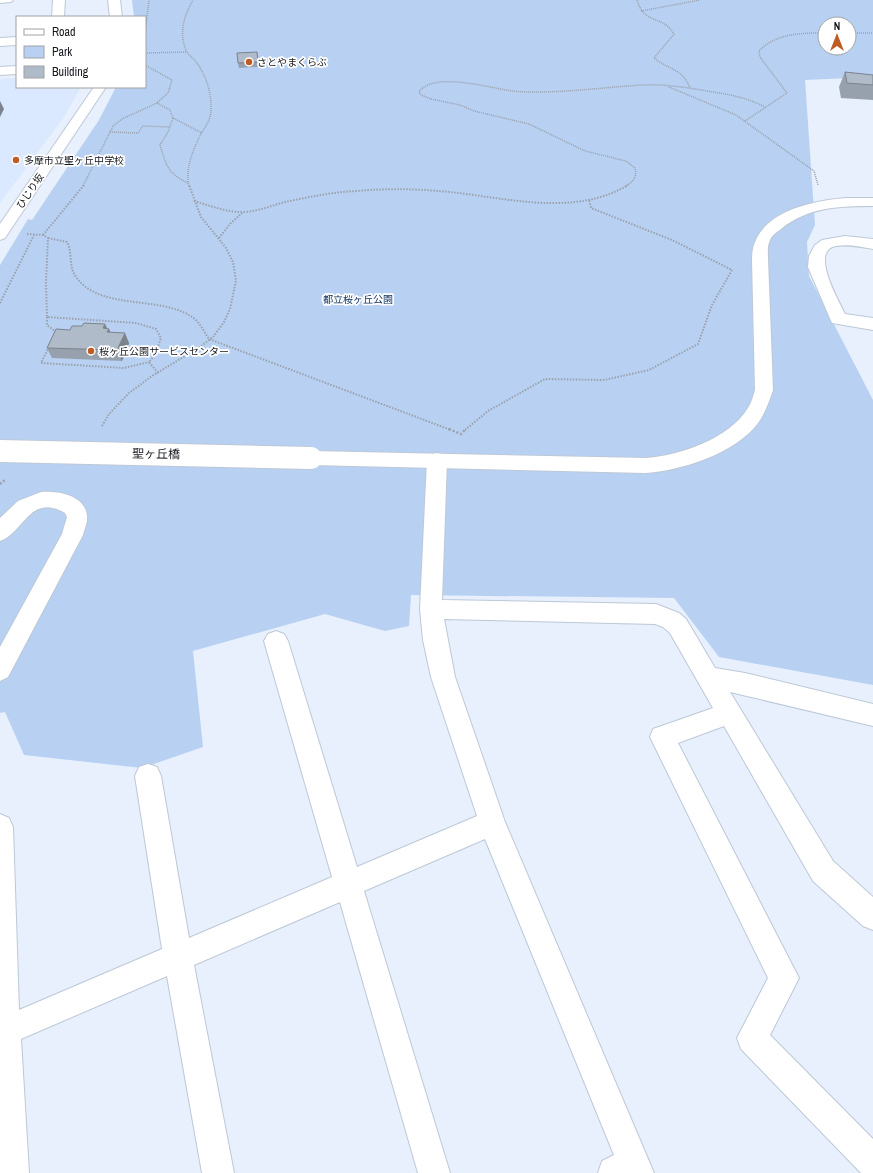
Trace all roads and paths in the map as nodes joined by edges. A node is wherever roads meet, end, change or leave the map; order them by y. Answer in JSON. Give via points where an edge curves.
{"nodes":[{"id":1,"x":0,"y":0,"type":"edge"},
{"id":2,"x":7,"y":0,"type":"edge"},
{"id":3,"x":59,"y":0,"type":"edge"},
{"id":4,"x":114,"y":0,"type":"edge"},
{"id":5,"x":149,"y":0,"type":"edge"},
{"id":6,"x":194,"y":0,"type":"edge"},
{"id":7,"x":637,"y":0,"type":"edge"},
{"id":8,"x":700,"y":0,"type":"edge"},
{"id":9,"x":640,"y":11,"type":"junction"},
{"id":10,"x":58,"y":16,"type":"edge"},
{"id":11,"x":116,"y":16,"type":"edge"},
{"id":12,"x":146,"y":26,"type":"edge"},
{"id":13,"x":817,"y":33,"type":"edge"},
{"id":14,"x":857,"y":33,"type":"edge"},
{"id":15,"x":873,"y":33,"type":"edge"},
{"id":16,"x":16,"y":41,"type":"edge"},
{"id":17,"x":0,"y":42,"type":"edge"},
{"id":18,"x":187,"y":52,"type":"junction"},
{"id":19,"x":146,"y":53,"type":"edge"},
{"id":20,"x":146,"y":65,"type":"edge"},
{"id":21,"x":16,"y":70,"type":"edge"},
{"id":22,"x":0,"y":71,"type":"edge"},
{"id":23,"x":666,"y":86,"type":"junction"},
{"id":24,"x":99,"y":88,"type":"edge"},
{"id":25,"x":690,"y":88,"type":"junction"},
{"id":26,"x":158,"y":103,"type":"junction"},
{"id":27,"x":765,"y":107,"type":"junction"},
{"id":28,"x":173,"y":118,"type":"junction"},
{"id":29,"x":745,"y":121,"type":"junction"},
{"id":30,"x":170,"y":127,"type":"junction"},
{"id":31,"x":110,"y":132,"type":"junction"},
{"id":32,"x":202,"y":134,"type":"junction"},
{"id":33,"x":188,"y":183,"type":"junction"},
{"id":34,"x":820,"y":189,"type":"dead end"},
{"id":35,"x":589,"y":199,"type":"junction"},
{"id":36,"x":194,"y":201,"type":"junction"},
{"id":37,"x":873,"y":202,"type":"edge"},
{"id":38,"x":244,"y":212,"type":"junction"},
{"id":39,"x":26,"y":234,"type":"dead end"},
{"id":40,"x":0,"y":235,"type":"edge"},
{"id":41,"x":34,"y":235,"type":"junction"},
{"id":42,"x":43,"y":236,"type":"junction"},
{"id":43,"x":48,"y":238,"type":"junction"},
{"id":44,"x":220,"y":238,"type":"junction"},
{"id":45,"x":873,"y":244,"type":"edge"},
{"id":46,"x":0,"y":304,"type":"edge"},
{"id":47,"x":47,"y":317,"type":"junction"},
{"id":48,"x":873,"y":324,"type":"edge"},
{"id":49,"x":54,"y":337,"type":"edge"},
{"id":50,"x":209,"y":339,"type":"junction"},
{"id":51,"x":50,"y":344,"type":"edge"},
{"id":52,"x":149,"y":362,"type":"junction"},
{"id":53,"x":158,"y":373,"type":"junction"},
{"id":54,"x":101,"y":429,"type":"dead end"},
{"id":55,"x":0,"y":451,"type":"edge"},
{"id":56,"x":437,"y":460,"type":"junction"},
{"id":57,"x":0,"y":532,"type":"edge"},
{"id":58,"x":431,"y":609,"type":"junction"},
{"id":59,"x":276,"y":641,"type":"dead end"},
{"id":60,"x":0,"y":670,"type":"edge"},
{"id":61,"x":708,"y":678,"type":"junction"},
{"id":62,"x":730,"y":713,"type":"junction"},
{"id":63,"x":873,"y":715,"type":"edge"},
{"id":64,"x":148,"y":776,"type":"dead end"},
{"id":65,"x":492,"y":823,"type":"junction"},
{"id":66,"x":0,"y":827,"type":"edge"},
{"id":67,"x":349,"y":884,"type":"junction"},
{"id":68,"x":873,"y":916,"type":"edge"},
{"id":69,"x":178,"y":956,"type":"junction"},
{"id":70,"x":2,"y":1031,"type":"edge"},
{"id":71,"x":873,"y":1162,"type":"edge"},
{"id":72,"x":629,"y":1170,"type":"edge"},
{"id":73,"x":13,"y":1173,"type":"edge"},
{"id":74,"x":218,"y":1173,"type":"edge"},
{"id":75,"x":434,"y":1173,"type":"edge"}],
"edges":[{"from":1,"to":2,"type":"street"},
{"from":3,"to":10,"type":"street"},
{"from":4,"to":11,"type":"street"},
{"from":5,"to":12,"type":"path"},
{"from":6,"to":18,"type":"path","via":[[182,22]]},
{"from":7,"to":9,"type":"path"},
{"from":8,"to":9,"type":"path"},
{"from":9,"to":25,"type":"path","via":[[672,30],[674,34],[654,58],[681,73],[688,79]]},
{"from":13,"to":27,"type":"path","via":[[778,39],[759,51],[760,57],[787,93]]},
{"from":14,"to":15,"type":"path"},
{"from":16,"to":17,"type":"street"},
{"from":18,"to":19,"type":"path"},
{"from":18,"to":32,"type":"path","via":[[197,62],[211,100],[210,120]]},
{"from":20,"to":26,"type":"path","via":[[172,80],[168,93]]},
{"from":21,"to":22,"type":"street"},
{"from":23,"to":25,"type":"path"},
{"from":23,"to":29,"type":"path"},
{"from":23,"to":35,"type":"path","via":[[519,92],[446,82],[428,84],[420,89],[421,95],[431,99],[529,124],[585,151],[626,161],[636,168],[635,180],[612,193]]},
{"from":24,"to":40,"type":"street","name":"ひじり坂"},
{"from":25,"to":27,"type":"path","via":[[750,99]]},
{"from":26,"to":28,"type":"path","via":[[169,108]]},
{"from":26,"to":31,"type":"path","via":[[122,119]]},
{"from":27,"to":29,"type":"path"},
{"from":28,"to":30,"type":"path"},
{"from":28,"to":32,"type":"path"},
{"from":29,"to":34,"type":"path","via":[[814,171]]},
{"from":30,"to":31,"type":"path","via":[[143,126],[138,133]]},
{"from":30,"to":33,"type":"path","via":[[160,144],[168,171]]},
{"from":31,"to":42,"type":"path","via":[[86,183]]},
{"from":32,"to":33,"type":"path","via":[[192,155]]},
{"from":33,"to":36,"type":"path"},
{"from":35,"to":38,"type":"path","via":[[536,202],[427,190],[367,190],[324,194]]},
{"from":35,"to":50,"type":"path","via":[[591,208],[672,240],[732,270],[716,294],[703,322],[698,344],[649,370],[604,380],[545,379],[494,407],[461,434]]},
{"from":36,"to":38,"type":"path"},
{"from":36,"to":44,"type":"path","via":[[204,221]]},
{"from":37,"to":56,"type":"street","name":"聖ヶ丘橋","via":[[851,201],[805,209],[785,217],[763,237],[760,271],[764,390],[758,408],[743,426],[713,447],[691,456],[658,464]]},
{"from":38,"to":44,"type":"path","via":[[224,230]]},
{"from":39,"to":41,"type":"path"},
{"from":41,"to":42,"type":"path"},
{"from":41,"to":46,"type":"path"},
{"from":42,"to":43,"type":"path"},
{"from":43,"to":47,"type":"path"},
{"from":43,"to":50,"type":"path","via":[[67,242],[70,246],[70,269],[80,283],[96,294],[178,310],[193,318]]},
{"from":44,"to":50,"type":"path","via":[[232,256],[236,280],[235,293],[230,310]]},
{"from":45,"to":48,"type":"street","via":[[836,240],[819,250],[815,258],[816,267],[838,319]]},
{"from":47,"to":49,"type":"path","via":[[47,325],[57,331]]},
{"from":47,"to":52,"type":"path","via":[[136,323],[156,329],[161,338],[155,355]]},
{"from":50,"to":53,"type":"path"},
{"from":51,"to":52,"type":"path","via":[[41,363],[124,368]]},
{"from":52,"to":53,"type":"path"},
{"from":53,"to":54,"type":"path","via":[[118,402],[107,415]]},
{"from":55,"to":56,"type":"street","name":"聖ヶ丘橋","bridge":true},
{"from":56,"to":58,"type":"street"},
{"from":57,"to":60,"type":"street","via":[[30,503],[60,501],[74,508],[77,516],[72,535]]},
{"from":58,"to":61,"type":"street","via":[[656,614],[678,626]]},
{"from":58,"to":65,"type":"street","via":[[443,677]]},
{"from":59,"to":67,"type":"street"},
{"from":61,"to":62,"type":"street"},
{"from":61,"to":63,"type":"street","via":[[745,684]]},
{"from":62,"to":68,"type":"street","via":[[823,871]]},
{"from":62,"to":71,"type":"street","via":[[662,737],[784,978],[752,1038]]},
{"from":64,"to":69,"type":"street"},
{"from":65,"to":67,"type":"street"},
{"from":65,"to":72,"type":"street"},
{"from":66,"to":70,"type":"street"},
{"from":67,"to":69,"type":"street"},
{"from":67,"to":75,"type":"street"},
{"from":69,"to":70,"type":"street"},
{"from":69,"to":74,"type":"street"},
{"from":70,"to":73,"type":"street"}]}
